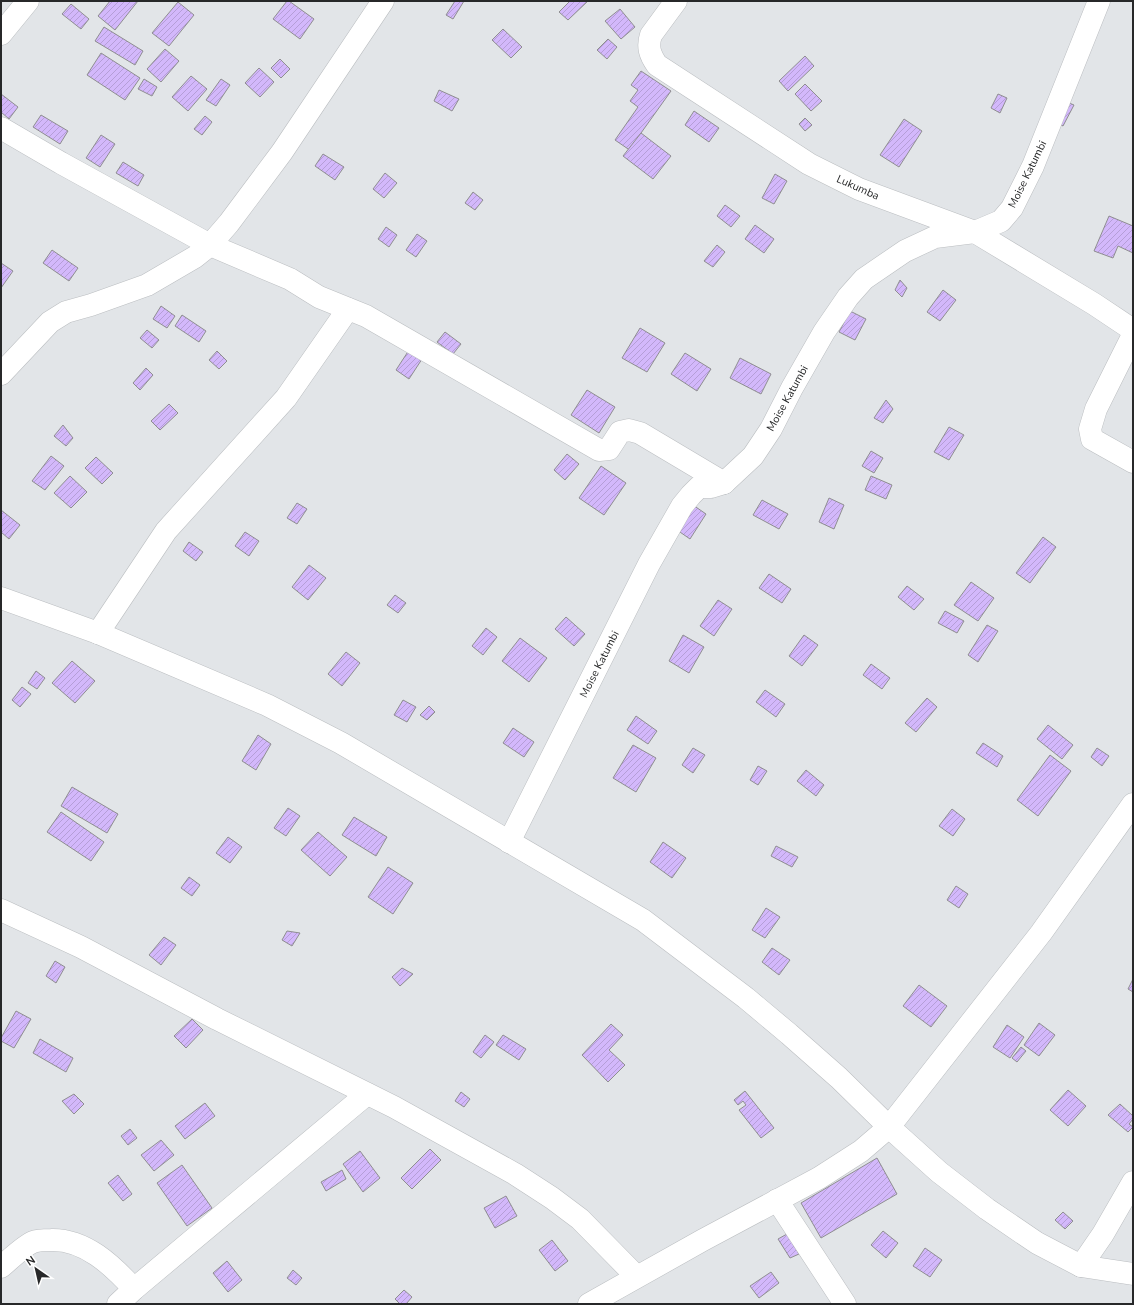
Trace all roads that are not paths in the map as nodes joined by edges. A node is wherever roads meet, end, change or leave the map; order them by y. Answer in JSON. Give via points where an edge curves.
{"nodes":[{"id":1,"x":28,"y":1,"type":"edge"},
{"id":2,"x":383,"y":1,"type":"edge"},
{"id":3,"x":676,"y":1,"type":"edge"},
{"id":4,"x":1099,"y":1,"type":"edge"},
{"id":5,"x":1,"y":34,"type":"edge"},
{"id":6,"x":2,"y":131,"type":"edge"},
{"id":7,"x":975,"y":232,"type":"junction"},
{"id":8,"x":210,"y":245,"type":"junction"},
{"id":9,"x":348,"y":309,"type":"junction"},
{"id":10,"x":1133,"y":330,"type":"edge"},
{"id":11,"x":1133,"y":335,"type":"edge"},
{"id":12,"x":1,"y":374,"type":"edge"},
{"id":13,"x":1133,"y":462,"type":"edge"},
{"id":14,"x":724,"y":483,"type":"junction"},
{"id":15,"x":1,"y":598,"type":"edge"},
{"id":16,"x":98,"y":633,"type":"junction"},
{"id":17,"x":1133,"y":804,"type":"edge"},
{"id":18,"x":509,"y":842,"type":"junction"},
{"id":19,"x":1,"y":910,"type":"edge"},
{"id":20,"x":367,"y":1094,"type":"junction"},
{"id":21,"x":889,"y":1127,"type":"junction"},
{"id":22,"x":1133,"y":1182,"type":"edge"},
{"id":23,"x":777,"y":1200,"type":"junction"},
{"id":24,"x":1080,"y":1266,"type":"junction"},
{"id":25,"x":1,"y":1267,"type":"edge"},
{"id":26,"x":1133,"y":1274,"type":"edge"},
{"id":27,"x":636,"y":1276,"type":"junction"},
{"id":28,"x":134,"y":1289,"type":"junction"},
{"id":29,"x":118,"y":1304,"type":"edge"},
{"id":30,"x":589,"y":1304,"type":"edge"},
{"id":31,"x":845,"y":1304,"type":"edge"}],
"edges":[{"from":1,"to":5,"type":"street"},
{"from":2,"to":8,"type":"street","via":[[282,152]]},
{"from":3,"to":7,"type":"street","name":"Lukumba","via":[[649,41],[649,52],[657,65],[809,164],[859,189]]},
{"from":4,"to":7,"type":"street","name":"Moise Katumbi","via":[[1033,166],[1012,208],[1001,221]]},
{"from":6,"to":8,"type":"street"},
{"from":7,"to":10,"type":"street","name":"Lukumba"},
{"from":7,"to":14,"type":"street","name":"Moise Katumbi","via":[[935,237],[905,251],[864,279],[824,332],[764,440],[752,456]]},
{"from":8,"to":9,"type":"street","via":[[290,279],[319,297]]},
{"from":8,"to":12,"type":"street","via":[[195,257],[147,285],[66,312],[50,322]]},
{"from":9,"to":14,"type":"street","via":[[366,316],[599,450],[609,449],[620,432],[629,430],[640,433]]},
{"from":9,"to":16,"type":"street","via":[[286,398],[166,531]]},
{"from":11,"to":13,"type":"street","via":[[1096,409],[1090,430],[1092,439]]},
{"from":14,"to":18,"type":"street","name":"Moise Katumbi","via":[[699,487],[682,506],[649,564]]},
{"from":15,"to":16,"type":"street"},
{"from":16,"to":18,"type":"street","via":[[268,705],[341,742]]},
{"from":17,"to":21,"type":"street","via":[[1041,933]]},
{"from":18,"to":21,"type":"street","via":[[644,920],[789,1034]]},
{"from":19,"to":20,"type":"street","via":[[81,947]]},
{"from":20,"to":27,"type":"street","via":[[515,1174],[552,1198],[580,1219]]},
{"from":20,"to":28,"type":"street"},
{"from":21,"to":23,"type":"street","via":[[861,1151],[819,1178]]},
{"from":21,"to":24,"type":"street","via":[[939,1172],[987,1209],[1037,1243]]},
{"from":22,"to":24,"type":"street","via":[[1103,1234]]},
{"from":23,"to":27,"type":"street"},
{"from":23,"to":31,"type":"street"},
{"from":24,"to":26,"type":"street"},
{"from":25,"to":28,"type":"street","via":[[32,1242],[72,1242],[97,1255]]},
{"from":27,"to":30,"type":"street"},
{"from":28,"to":29,"type":"street"}]}
